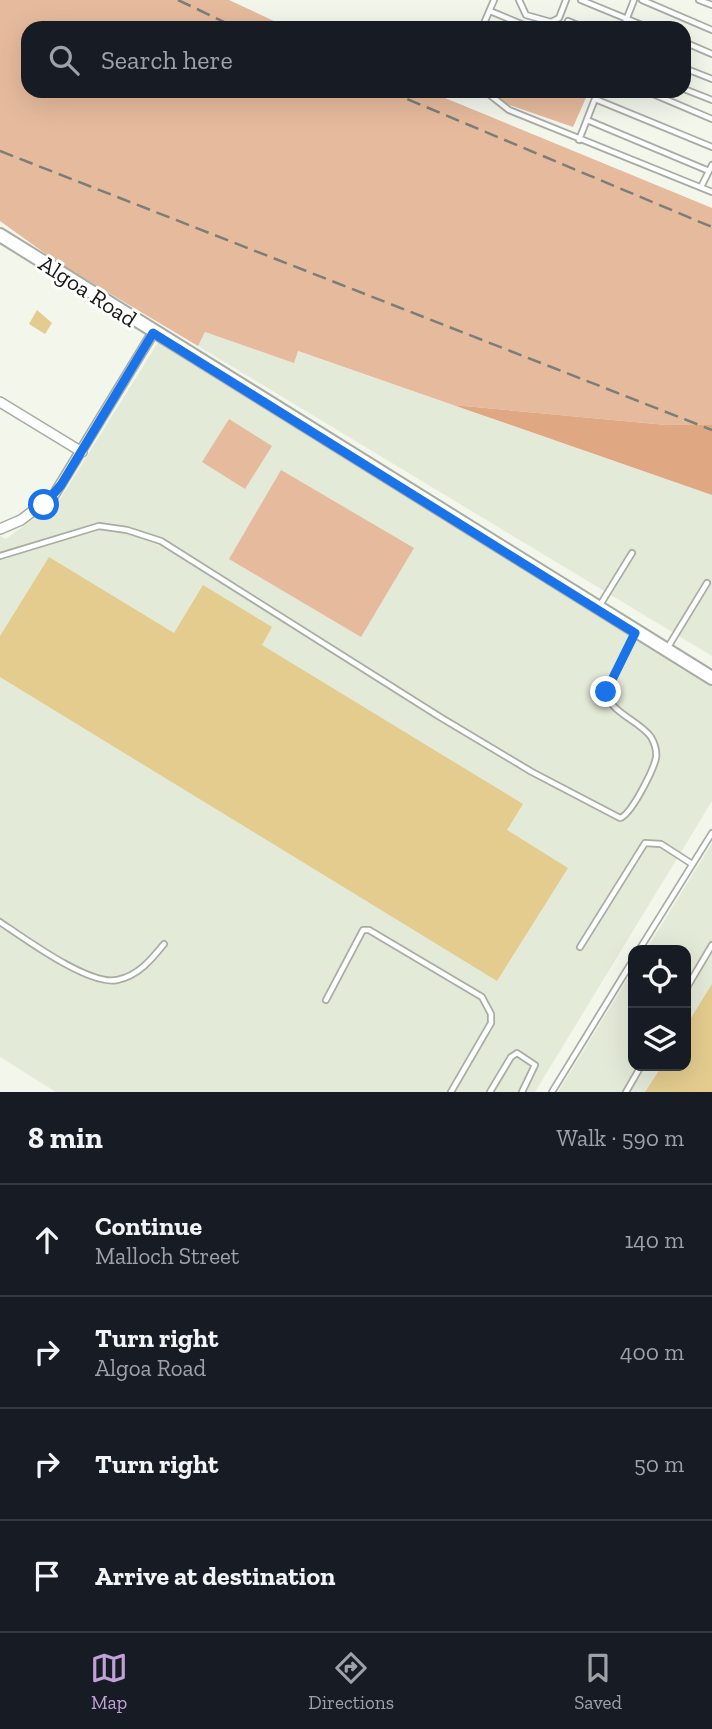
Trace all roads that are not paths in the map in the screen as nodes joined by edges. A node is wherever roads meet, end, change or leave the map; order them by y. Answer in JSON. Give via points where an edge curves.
{"nodes":[{"id":1,"x":494,"y":0,"type":"edge"},
{"id":2,"x":519,"y":0,"type":"edge"},
{"id":3,"x":566,"y":0,"type":"edge"},
{"id":4,"x":581,"y":0,"type":"edge"},
{"id":5,"x":634,"y":0,"type":"edge"},
{"id":6,"x":642,"y":0,"type":"edge"},
{"id":7,"x":699,"y":0,"type":"edge"},
{"id":8,"x":712,"y":5,"type":"edge"},
{"id":9,"x":490,"y":11,"type":"junction"},
{"id":10,"x":626,"y":19,"type":"junction"},
{"id":11,"x":485,"y":21,"type":"edge"},
{"id":12,"x":514,"y":21,"type":"edge"},
{"id":13,"x":547,"y":21,"type":"edge"},
{"id":14,"x":553,"y":21,"type":"edge"},
{"id":15,"x":631,"y":21,"type":"edge"},
{"id":16,"x":712,"y":30,"type":"edge"},
{"id":17,"x":691,"y":45,"type":"edge"},
{"id":18,"x":712,"y":54,"type":"edge"},
{"id":19,"x":691,"y":71,"type":"edge"},
{"id":20,"x":712,"y":79,"type":"edge"},
{"id":21,"x":691,"y":92,"type":"edge"},
{"id":22,"x":494,"y":98,"type":"edge"},
{"id":23,"x":662,"y":98,"type":"edge"},
{"id":24,"x":595,"y":99,"type":"joint"},
{"id":25,"x":712,"y":100,"type":"edge"},
{"id":26,"x":712,"y":119,"type":"edge"},
{"id":27,"x":587,"y":120,"type":"junction"},
{"id":28,"x":579,"y":140,"type":"junction"},
{"id":29,"x":712,"y":147,"type":"edge"},
{"id":30,"x":712,"y":165,"type":"edge"},
{"id":31,"x":709,"y":171,"type":"junction"},
{"id":32,"x":701,"y":187,"type":"junction"},
{"id":33,"x":712,"y":192,"type":"edge"},
{"id":34,"x":0,"y":235,"type":"edge"},
{"id":35,"x":153,"y":333,"type":"junction"},
{"id":36,"x":0,"y":402,"type":"edge"},
{"id":37,"x":82,"y":452,"type":"junction"},
{"id":38,"x":0,"y":529,"type":"edge"},
{"id":39,"x":632,"y":553,"type":"dead end"},
{"id":40,"x":0,"y":556,"type":"edge"},
{"id":41,"x":707,"y":583,"type":"dead end"},
{"id":42,"x":597,"y":609,"type":"junction"},
{"id":43,"x":635,"y":633,"type":"junction"},
{"id":44,"x":666,"y":651,"type":"junction"},
{"id":45,"x":712,"y":678,"type":"edge"},
{"id":46,"x":712,"y":833,"type":"edge"},
{"id":47,"x":692,"y":864,"type":"junction"},
{"id":48,"x":0,"y":922,"type":"edge"},
{"id":49,"x":164,"y":944,"type":"dead end"},
{"id":50,"x":642,"y":945,"type":"edge"},
{"id":51,"x":712,"y":945,"type":"edge"},
{"id":52,"x":580,"y":947,"type":"dead end"},
{"id":53,"x":628,"y":968,"type":"edge"},
{"id":54,"x":691,"y":981,"type":"edge"},
{"id":55,"x":326,"y":1000,"type":"dead end"},
{"id":56,"x":638,"y":1071,"type":"edge"},
{"id":57,"x":450,"y":1092,"type":"edge"},
{"id":58,"x":490,"y":1092,"type":"edge"},
{"id":59,"x":522,"y":1092,"type":"edge"},
{"id":60,"x":552,"y":1092,"type":"edge"},
{"id":61,"x":625,"y":1092,"type":"edge"}],
"edges":[{"from":1,"to":9,"type":"lane"},
{"from":2,"to":13,"type":"lane","via":[[526,15]]},
{"from":3,"to":14,"type":"lane","via":[[559,18]]},
{"from":4,"to":10,"type":"lane"},
{"from":5,"to":10,"type":"lane"},
{"from":6,"to":16,"type":"lane"},
{"from":7,"to":8,"type":"lane"},
{"from":9,"to":11,"type":"lane"},
{"from":9,"to":12,"type":"lane"},
{"from":10,"to":15,"type":"lane"},
{"from":17,"to":18,"type":"lane"},
{"from":19,"to":20,"type":"lane"},
{"from":21,"to":25,"type":"lane"},
{"from":22,"to":28,"type":"lane","via":[[509,110]]},
{"from":23,"to":26,"type":"lane"},
{"from":24,"to":27,"type":"lane"},
{"from":24,"to":29,"type":"lane"},
{"from":27,"to":28,"type":"lane"},
{"from":27,"to":31,"type":"lane"},
{"from":28,"to":32,"type":"lane"},
{"from":30,"to":31,"type":"lane"},
{"from":31,"to":32,"type":"lane"},
{"from":32,"to":33,"type":"lane"},
{"from":34,"to":35,"type":"street","name":"Algoa Road"},
{"from":35,"to":37,"type":"street"},
{"from":35,"to":42,"type":"street","name":"Algoa Road"},
{"from":36,"to":37,"type":"street"},
{"from":37,"to":38,"type":"street","via":[[54,495],[11,527]]},
{"from":39,"to":42,"type":"lane"},
{"from":40,"to":43,"type":"lane","via":[[99,526],[161,541],[452,724],[620,818],[631,810],[656,758],[649,734],[607,697],[606,687]]},
{"from":41,"to":44,"type":"lane"},
{"from":42,"to":43,"type":"street","name":"Algoa Road"},
{"from":43,"to":44,"type":"street","name":"Algoa Road"},
{"from":44,"to":45,"type":"street","name":"Algoa Road"},
{"from":46,"to":47,"type":"lane"},
{"from":47,"to":50,"type":"lane"},
{"from":47,"to":52,"type":"lane","via":[[661,845],[645,843]]},
{"from":48,"to":49,"type":"lane","via":[[104,980],[116,981],[137,972]]},
{"from":51,"to":54,"type":"lane"},
{"from":53,"to":60,"type":"lane"},
{"from":55,"to":57,"type":"lane","via":[[363,930],[481,997],[491,1023]]},
{"from":56,"to":61,"type":"lane"},
{"from":58,"to":59,"type":"lane","via":[[517,1053],[535,1065]]}]}
